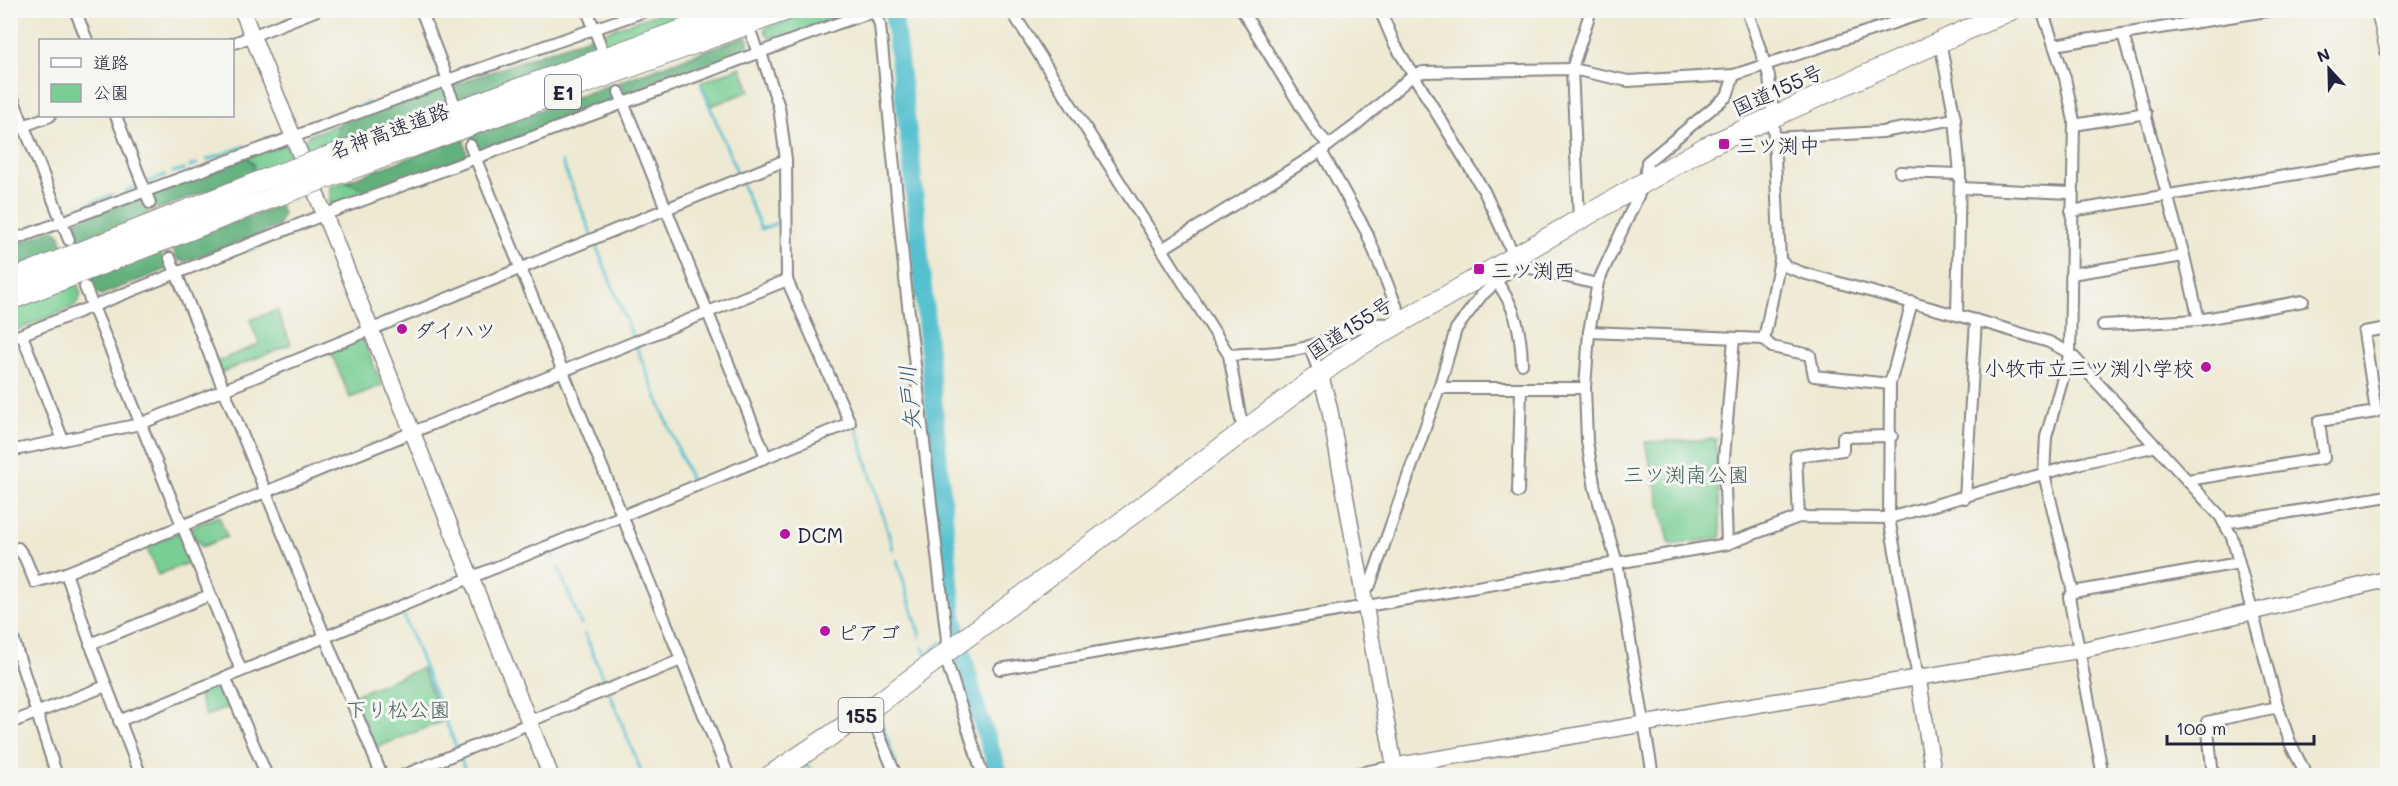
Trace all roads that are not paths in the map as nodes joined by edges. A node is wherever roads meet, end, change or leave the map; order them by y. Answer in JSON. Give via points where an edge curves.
{"nodes":[{"id":1,"x":75,"y":10,"type":"edge"},
{"id":2,"x":242,"y":10,"type":"edge"},
{"id":3,"x":317,"y":10,"type":"edge"},
{"id":4,"x":421,"y":10,"type":"edge"},
{"id":5,"x":587,"y":10,"type":"edge"},
{"id":6,"x":648,"y":10,"type":"edge"},
{"id":7,"x":738,"y":10,"type":"edge"},
{"id":8,"x":787,"y":10,"type":"edge"},
{"id":9,"x":1011,"y":10,"type":"edge"},
{"id":10,"x":1242,"y":10,"type":"edge"},
{"id":11,"x":1380,"y":10,"type":"edge"},
{"id":12,"x":1591,"y":10,"type":"edge"},
{"id":13,"x":1747,"y":10,"type":"edge"},
{"id":14,"x":1934,"y":10,"type":"edge"},
{"id":15,"x":2011,"y":10,"type":"edge"},
{"id":16,"x":2042,"y":10,"type":"edge"},
{"id":17,"x":2272,"y":10,"type":"edge"},
{"id":18,"x":2379,"y":10,"type":"edge"},
{"id":19,"x":902,"y":11,"type":"edge"},
{"id":20,"x":871,"y":13,"type":"edge"},
{"id":21,"x":594,"y":29,"type":"junction"},
{"id":22,"x":2123,"y":34,"type":"junction"},
{"id":23,"x":252,"y":36,"type":"junction"},
{"id":24,"x":752,"y":36,"type":"dead end"},
{"id":25,"x":87,"y":39,"type":"edge"},
{"id":26,"x":1940,"y":42,"type":"junction"},
{"id":27,"x":234,"y":43,"type":"edge"},
{"id":28,"x":2054,"y":45,"type":"junction"},
{"id":29,"x":602,"y":49,"type":"dead end"},
{"id":30,"x":2388,"y":51,"type":"edge"},
{"id":31,"x":759,"y":54,"type":"junction"},
{"id":32,"x":1766,"y":66,"type":"junction"},
{"id":33,"x":1572,"y":69,"type":"junction"},
{"id":34,"x":1414,"y":74,"type":"junction"},
{"id":35,"x":1734,"y":75,"type":"junction"},
{"id":36,"x":447,"y":80,"type":"junction"},
{"id":37,"x":10,"y":91,"type":"edge"},
{"id":38,"x":619,"y":92,"type":"dead end"},
{"id":39,"x":454,"y":102,"type":"dead end"},
{"id":40,"x":623,"y":104,"type":"junction"},
{"id":41,"x":2146,"y":113,"type":"junction"},
{"id":42,"x":47,"y":117,"type":"edge"},
{"id":43,"x":116,"y":117,"type":"edge"},
{"id":44,"x":1773,"y":117,"type":"junction"},
{"id":45,"x":1954,"y":119,"type":"junction"},
{"id":46,"x":2074,"y":125,"type":"junction"},
{"id":47,"x":24,"y":126,"type":"junction"},
{"id":48,"x":10,"y":131,"type":"edge"},
{"id":49,"x":292,"y":137,"type":"junction"},
{"id":50,"x":1774,"y":138,"type":"junction"},
{"id":51,"x":470,"y":145,"type":"dead end"},
{"id":52,"x":1325,"y":148,"type":"junction"},
{"id":53,"x":475,"y":158,"type":"junction"},
{"id":54,"x":2388,"y":159,"type":"edge"},
{"id":55,"x":786,"y":160,"type":"junction"},
{"id":56,"x":1900,"y":172,"type":"dead end"},
{"id":57,"x":1960,"y":174,"type":"junction"},
{"id":58,"x":1646,"y":181,"type":"junction"},
{"id":59,"x":271,"y":188,"type":"junction"},
{"id":60,"x":1961,"y":188,"type":"junction"},
{"id":61,"x":145,"y":190,"type":"junction"},
{"id":62,"x":2071,"y":193,"type":"junction"},
{"id":63,"x":2169,"y":194,"type":"junction"},
{"id":64,"x":150,"y":203,"type":"tunnel mouth"},
{"id":65,"x":666,"y":209,"type":"junction"},
{"id":66,"x":2071,"y":210,"type":"junction"},
{"id":67,"x":323,"y":215,"type":"junction"},
{"id":68,"x":1579,"y":219,"type":"junction"},
{"id":69,"x":62,"y":221,"type":"junction"},
{"id":70,"x":69,"y":240,"type":"dead end"},
{"id":71,"x":10,"y":241,"type":"edge"},
{"id":72,"x":1161,"y":249,"type":"junction"},
{"id":73,"x":2184,"y":256,"type":"junction"},
{"id":74,"x":170,"y":258,"type":"tunnel mouth"},
{"id":75,"x":1514,"y":260,"type":"junction"},
{"id":76,"x":1780,"y":260,"type":"junction"},
{"id":77,"x":520,"y":268,"type":"junction"},
{"id":78,"x":176,"y":273,"type":"junction"},
{"id":79,"x":2071,"y":274,"type":"junction"},
{"id":80,"x":10,"y":280,"type":"edge"},
{"id":81,"x":787,"y":280,"type":"junction"},
{"id":82,"x":1497,"y":281,"type":"junction"},
{"id":83,"x":1597,"y":284,"type":"junction"},
{"id":84,"x":85,"y":287,"type":"dead end"},
{"id":85,"x":10,"y":300,"type":"edge"},
{"id":86,"x":1912,"y":302,"type":"junction"},
{"id":87,"x":2303,"y":302,"type":"dead end"},
{"id":88,"x":92,"y":306,"type":"junction"},
{"id":89,"x":707,"y":311,"type":"junction"},
{"id":90,"x":1958,"y":315,"type":"junction"},
{"id":91,"x":1976,"y":320,"type":"junction"},
{"id":92,"x":2199,"y":320,"type":"junction"},
{"id":93,"x":1396,"y":324,"type":"junction"},
{"id":94,"x":2103,"y":325,"type":"dead end"},
{"id":95,"x":2388,"y":328,"type":"edge"},
{"id":96,"x":370,"y":329,"type":"junction"},
{"id":97,"x":1589,"y":332,"type":"junction"},
{"id":98,"x":21,"y":335,"type":"junction"},
{"id":99,"x":1734,"y":338,"type":"junction"},
{"id":100,"x":10,"y":339,"type":"edge"},
{"id":101,"x":1764,"y":339,"type":"junction"},
{"id":102,"x":1309,"y":346,"type":"junction"},
{"id":103,"x":2070,"y":353,"type":"junction"},
{"id":104,"x":1228,"y":355,"type":"junction"},
{"id":105,"x":1522,"y":364,"type":"dead end"},
{"id":106,"x":562,"y":371,"type":"junction"},
{"id":107,"x":1320,"y":374,"type":"junction"},
{"id":108,"x":1890,"y":384,"type":"junction"},
{"id":109,"x":1440,"y":388,"type":"junction"},
{"id":110,"x":1521,"y":388,"type":"junction"},
{"id":111,"x":1585,"y":388,"type":"junction"},
{"id":112,"x":222,"y":390,"type":"junction"},
{"id":113,"x":140,"y":424,"type":"junction"},
{"id":114,"x":1243,"y":431,"type":"junction"},
{"id":115,"x":412,"y":432,"type":"junction"},
{"id":116,"x":1892,"y":436,"type":"junction"},
{"id":117,"x":63,"y":440,"type":"junction"},
{"id":118,"x":2157,"y":446,"type":"junction"},
{"id":119,"x":10,"y":451,"type":"edge"},
{"id":120,"x":766,"y":457,"type":"junction"},
{"id":121,"x":2044,"y":474,"type":"junction"},
{"id":122,"x":2188,"y":480,"type":"junction"},
{"id":123,"x":1518,"y":492,"type":"dead end"},
{"id":124,"x":264,"y":493,"type":"junction"},
{"id":125,"x":2388,"y":496,"type":"edge"},
{"id":126,"x":1965,"y":498,"type":"junction"},
{"id":127,"x":621,"y":515,"type":"junction"},
{"id":128,"x":1799,"y":518,"type":"junction"},
{"id":129,"x":1889,"y":518,"type":"junction"},
{"id":130,"x":2224,"y":523,"type":"junction"},
{"id":131,"x":182,"y":526,"type":"junction"},
{"id":132,"x":1727,"y":544,"type":"junction"},
{"id":133,"x":10,"y":550,"type":"edge"},
{"id":134,"x":1617,"y":563,"type":"junction"},
{"id":135,"x":2239,"y":563,"type":"junction"},
{"id":136,"x":66,"y":573,"type":"junction"},
{"id":137,"x":471,"y":576,"type":"junction"},
{"id":138,"x":2388,"y":579,"type":"edge"},
{"id":139,"x":1364,"y":589,"type":"junction"},
{"id":140,"x":2073,"y":592,"type":"junction"},
{"id":141,"x":210,"y":595,"type":"junction"},
{"id":142,"x":1367,"y":606,"type":"junction"},
{"id":143,"x":2253,"y":612,"type":"junction"},
{"id":144,"x":10,"y":628,"type":"edge"},
{"id":145,"x":324,"y":636,"type":"junction"},
{"id":146,"x":90,"y":644,"type":"junction"},
{"id":147,"x":2081,"y":650,"type":"junction"},
{"id":148,"x":946,"y":651,"type":"junction"},
{"id":149,"x":681,"y":660,"type":"junction"},
{"id":150,"x":1000,"y":669,"type":"dead end"},
{"id":151,"x":241,"y":670,"type":"junction"},
{"id":152,"x":225,"y":677,"type":"junction"},
{"id":153,"x":1918,"y":678,"type":"junction"},
{"id":154,"x":105,"y":686,"type":"junction"},
{"id":155,"x":2278,"y":707,"type":"junction"},
{"id":156,"x":869,"y":710,"type":"junction"},
{"id":157,"x":38,"y":713,"type":"junction"},
{"id":158,"x":118,"y":721,"type":"junction"},
{"id":159,"x":530,"y":722,"type":"junction"},
{"id":160,"x":10,"y":723,"type":"edge"},
{"id":161,"x":1645,"y":724,"type":"junction"},
{"id":162,"x":1395,"y":771,"type":"edge"},
{"id":163,"x":57,"y":776,"type":"edge"},
{"id":164,"x":141,"y":776,"type":"edge"},
{"id":165,"x":267,"y":776,"type":"edge"},
{"id":166,"x":381,"y":776,"type":"edge"},
{"id":167,"x":402,"y":776,"type":"edge"},
{"id":168,"x":551,"y":776,"type":"edge"},
{"id":169,"x":729,"y":776,"type":"edge"},
{"id":170,"x":770,"y":776,"type":"edge"},
{"id":171,"x":896,"y":776,"type":"edge"},
{"id":172,"x":983,"y":776,"type":"edge"},
{"id":173,"x":1343,"y":776,"type":"edge"},
{"id":174,"x":1653,"y":776,"type":"edge"},
{"id":175,"x":1934,"y":776,"type":"edge"},
{"id":176,"x":2103,"y":776,"type":"edge"},
{"id":177,"x":2213,"y":776,"type":"edge"},
{"id":178,"x":2307,"y":776,"type":"edge"}],
"edges":[{"from":1,"to":25,"type":"street"},
{"from":2,"to":23,"type":"street"},
{"from":3,"to":23,"type":"street"},
{"from":4,"to":36,"type":"street"},
{"from":5,"to":21,"type":"street"},
{"from":6,"to":21,"type":"street"},
{"from":7,"to":59,"type":"highway","name":"名神高速道路","number":"E1","bridge":true,"via":[[333,155]]},
{"from":8,"to":59,"type":"highway","name":"名神高速道路","number":"E1","bridge":true,"via":[[340,173]]},
{"from":9,"to":72,"type":"street"},
{"from":10,"to":52,"type":"street"},
{"from":11,"to":34,"type":"street","via":[[1394,43]]},
{"from":12,"to":33,"type":"street"},
{"from":13,"to":32,"type":"street"},
{"from":14,"to":32,"type":"street"},
{"from":15,"to":26,"type":"highway","name":"国道155号","number":"155"},
{"from":16,"to":28,"type":"street"},
{"from":17,"to":22,"type":"street"},
{"from":18,"to":30,"type":"street"},
{"from":19,"to":20,"type":"street"},
{"from":20,"to":31,"type":"street"},
{"from":20,"to":148,"type":"street","via":[[880,25]]},
{"from":21,"to":29,"type":"street"},
{"from":21,"to":36,"type":"street"},
{"from":22,"to":28,"type":"street"},
{"from":22,"to":41,"type":"street"},
{"from":23,"to":27,"type":"street"},
{"from":23,"to":49,"type":"street"},
{"from":24,"to":31,"type":"street"},
{"from":26,"to":44,"type":"highway","name":"国道155号","number":"155"},
{"from":26,"to":45,"type":"street"},
{"from":28,"to":46,"type":"street"},
{"from":31,"to":40,"type":"street"},
{"from":31,"to":55,"type":"street","via":[[779,107]]},
{"from":32,"to":35,"type":"street"},
{"from":32,"to":44,"type":"street"},
{"from":33,"to":34,"type":"street"},
{"from":33,"to":35,"type":"street","via":[[1628,81]]},
{"from":33,"to":68,"type":"street"},
{"from":34,"to":52,"type":"street"},
{"from":34,"to":75,"type":"street","via":[[1484,191]]},
{"from":35,"to":58,"type":"street","via":[[1727,96],[1647,162]]},
{"from":36,"to":39,"type":"street"},
{"from":36,"to":49,"type":"street"},
{"from":37,"to":47,"type":"street"},
{"from":38,"to":40,"type":"street"},
{"from":40,"to":53,"type":"street"},
{"from":40,"to":65,"type":"street"},
{"from":41,"to":46,"type":"street"},
{"from":41,"to":63,"type":"street"},
{"from":42,"to":47,"type":"street"},
{"from":43,"to":61,"type":"street"},
{"from":44,"to":50,"type":"street"},
{"from":44,"to":58,"type":"highway","name":"国道155号","number":"155","via":[[1706,147]]},
{"from":45,"to":50,"type":"street","via":[[1882,132]]},
{"from":45,"to":57,"type":"street"},
{"from":46,"to":62,"type":"street"},
{"from":47,"to":48,"type":"street"},
{"from":47,"to":69,"type":"street"},
{"from":49,"to":61,"type":"street"},
{"from":49,"to":67,"type":"street"},
{"from":50,"to":76,"type":"street"},
{"from":51,"to":53,"type":"street"},
{"from":52,"to":72,"type":"street"},
{"from":52,"to":93,"type":"street","via":[[1366,231]]},
{"from":53,"to":67,"type":"street"},
{"from":53,"to":77,"type":"street"},
{"from":54,"to":63,"type":"street"},
{"from":55,"to":65,"type":"street"},
{"from":55,"to":81,"type":"street"},
{"from":56,"to":57,"type":"street"},
{"from":57,"to":60,"type":"street"},
{"from":58,"to":68,"type":"highway","name":"国道155号","number":"155"},
{"from":58,"to":83,"type":"street"},
{"from":59,"to":80,"type":"highway","name":"名神高速道路","number":"E1"},
{"from":59,"to":85,"type":"highway","name":"名神高速道路","number":"E1"},
{"from":60,"to":62,"type":"street"},
{"from":60,"to":90,"type":"street"},
{"from":61,"to":64,"type":"street"},
{"from":61,"to":69,"type":"street"},
{"from":62,"to":66,"type":"street"},
{"from":63,"to":66,"type":"street"},
{"from":63,"to":73,"type":"street"},
{"from":65,"to":77,"type":"street"},
{"from":65,"to":89,"type":"street"},
{"from":66,"to":79,"type":"street"},
{"from":67,"to":78,"type":"street"},
{"from":67,"to":96,"type":"street"},
{"from":68,"to":75,"type":"highway","name":"国道155号","number":"155"},
{"from":69,"to":70,"type":"street"},
{"from":69,"to":71,"type":"street"},
{"from":72,"to":104,"type":"street"},
{"from":73,"to":79,"type":"street"},
{"from":73,"to":92,"type":"street"},
{"from":74,"to":78,"type":"street"},
{"from":75,"to":82,"type":"street"},
{"from":75,"to":83,"type":"street"},
{"from":75,"to":93,"type":"highway","name":"国道155号","number":"155"},
{"from":76,"to":86,"type":"street","via":[[1803,273]]},
{"from":76,"to":101,"type":"street"},
{"from":77,"to":96,"type":"street"},
{"from":77,"to":106,"type":"street"},
{"from":78,"to":88,"type":"street"},
{"from":78,"to":112,"type":"street"},
{"from":79,"to":103,"type":"street"},
{"from":81,"to":89,"type":"street"},
{"from":81,"to":120,"type":"street","via":[[850,423]]},
{"from":82,"to":105,"type":"street","via":[[1517,319]]},
{"from":82,"to":109,"type":"street","via":[[1456,329]]},
{"from":83,"to":97,"type":"street"},
{"from":84,"to":88,"type":"street"},
{"from":86,"to":90,"type":"street"},
{"from":86,"to":108,"type":"street"},
{"from":87,"to":92,"type":"street"},
{"from":88,"to":98,"type":"street"},
{"from":88,"to":113,"type":"street"},
{"from":89,"to":106,"type":"street"},
{"from":89,"to":120,"type":"street"},
{"from":90,"to":91,"type":"street"},
{"from":91,"to":103,"type":"street","via":[[2049,342]]},
{"from":91,"to":126,"type":"street"},
{"from":92,"to":94,"type":"street"},
{"from":93,"to":102,"type":"street","via":[[1354,329]]},
{"from":93,"to":107,"type":"highway","name":"国道155号","number":"155"},
{"from":95,"to":122,"type":"street","via":[[2364,332],[2376,412],[2319,421],[2324,458]]},
{"from":96,"to":112,"type":"street"},
{"from":96,"to":115,"type":"street"},
{"from":97,"to":99,"type":"street"},
{"from":97,"to":111,"type":"street"},
{"from":98,"to":100,"type":"street"},
{"from":98,"to":117,"type":"street"},
{"from":99,"to":101,"type":"street"},
{"from":99,"to":132,"type":"street","via":[[1724,458]]},
{"from":101,"to":108,"type":"street","via":[[1772,347],[1810,355],[1814,376]]},
{"from":102,"to":104,"type":"street"},
{"from":102,"to":107,"type":"street"},
{"from":103,"to":118,"type":"street"},
{"from":103,"to":121,"type":"street","via":[[2046,437]]},
{"from":104,"to":114,"type":"street"},
{"from":106,"to":115,"type":"street"},
{"from":106,"to":127,"type":"street"},
{"from":107,"to":114,"type":"highway","name":"国道155号","number":"155"},
{"from":107,"to":139,"type":"street"},
{"from":108,"to":116,"type":"street"},
{"from":109,"to":110,"type":"street"},
{"from":109,"to":139,"type":"street","via":[[1370,585]]},
{"from":110,"to":111,"type":"street"},
{"from":110,"to":123,"type":"street"},
{"from":111,"to":134,"type":"street","via":[[1593,480]]},
{"from":112,"to":113,"type":"street"},
{"from":112,"to":124,"type":"street"},
{"from":113,"to":117,"type":"street"},
{"from":113,"to":131,"type":"street"},
{"from":114,"to":148,"type":"highway","name":"国道155号","number":"155"},
{"from":115,"to":124,"type":"street"},
{"from":115,"to":137,"type":"street"},
{"from":116,"to":128,"type":"street","via":[[1843,437],[1843,450],[1796,456]]},
{"from":116,"to":129,"type":"street"},
{"from":117,"to":119,"type":"street"},
{"from":118,"to":121,"type":"street"},
{"from":118,"to":122,"type":"street"},
{"from":120,"to":127,"type":"street"},
{"from":121,"to":126,"type":"street"},
{"from":121,"to":140,"type":"street"},
{"from":122,"to":130,"type":"street"},
{"from":124,"to":131,"type":"street"},
{"from":124,"to":145,"type":"street"},
{"from":125,"to":130,"type":"street"},
{"from":126,"to":129,"type":"street"},
{"from":127,"to":137,"type":"street"},
{"from":127,"to":149,"type":"street"},
{"from":128,"to":129,"type":"street"},
{"from":128,"to":132,"type":"street"},
{"from":129,"to":153,"type":"street"},
{"from":130,"to":135,"type":"street"},
{"from":131,"to":136,"type":"street"},
{"from":131,"to":141,"type":"street"},
{"from":132,"to":134,"type":"street"},
{"from":133,"to":136,"type":"street","via":[[18,548],[35,582]]},
{"from":134,"to":142,"type":"street"},
{"from":134,"to":161,"type":"street"},
{"from":135,"to":140,"type":"street"},
{"from":135,"to":143,"type":"street"},
{"from":136,"to":146,"type":"street"},
{"from":137,"to":145,"type":"street"},
{"from":137,"to":159,"type":"street"},
{"from":138,"to":143,"type":"street"},
{"from":139,"to":142,"type":"street"},
{"from":140,"to":147,"type":"street","via":[[2070,597]]},
{"from":141,"to":146,"type":"street"},
{"from":141,"to":151,"type":"street"},
{"from":142,"to":150,"type":"street"},
{"from":142,"to":162,"type":"street"},
{"from":143,"to":147,"type":"street"},
{"from":143,"to":155,"type":"street"},
{"from":144,"to":157,"type":"street"},
{"from":145,"to":151,"type":"street"},
{"from":145,"to":166,"type":"street"},
{"from":146,"to":154,"type":"street"},
{"from":147,"to":153,"type":"street"},
{"from":147,"to":176,"type":"street"},
{"from":148,"to":156,"type":"highway","name":"国道155号","number":"155"},
{"from":148,"to":172,"type":"street"},
{"from":149,"to":159,"type":"street"},
{"from":149,"to":169,"type":"street"},
{"from":151,"to":152,"type":"street"},
{"from":152,"to":158,"type":"street"},
{"from":152,"to":165,"type":"street"},
{"from":153,"to":161,"type":"street"},
{"from":153,"to":175,"type":"street"},
{"from":154,"to":157,"type":"street"},
{"from":154,"to":158,"type":"street"},
{"from":155,"to":177,"type":"street","via":[[2207,722]]},
{"from":155,"to":178,"type":"street"},
{"from":156,"to":170,"type":"highway","name":"国道155号","number":"155"},
{"from":156,"to":171,"type":"street"},
{"from":157,"to":160,"type":"street"},
{"from":157,"to":163,"type":"street"},
{"from":158,"to":164,"type":"street"},
{"from":159,"to":167,"type":"street"},
{"from":159,"to":168,"type":"street"},
{"from":161,"to":162,"type":"street"},
{"from":161,"to":174,"type":"street"},
{"from":162,"to":173,"type":"street"}]}
